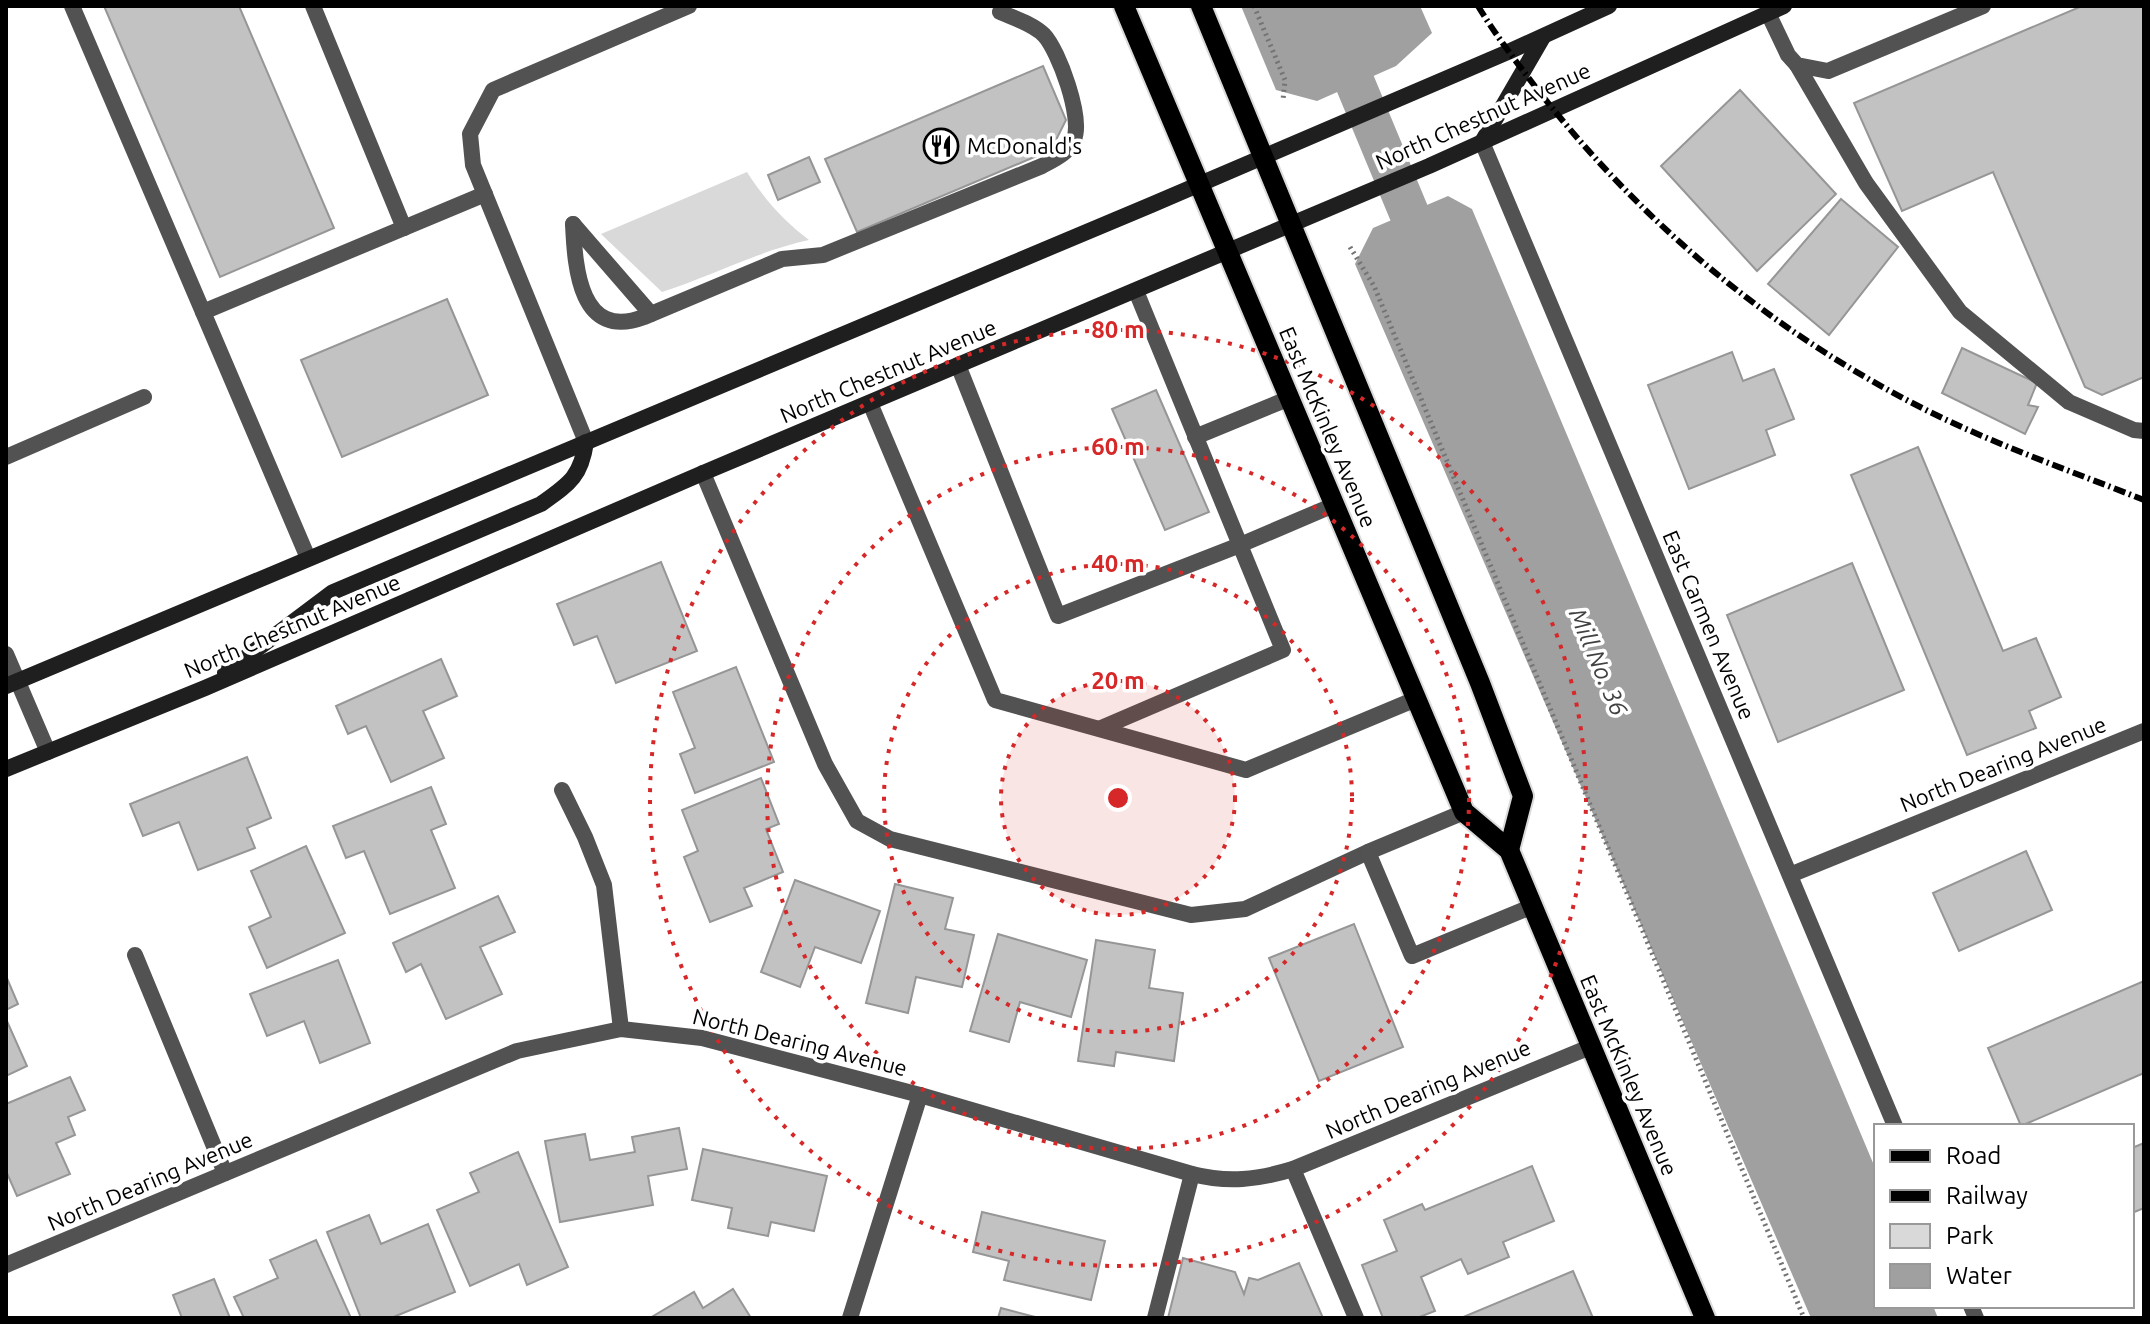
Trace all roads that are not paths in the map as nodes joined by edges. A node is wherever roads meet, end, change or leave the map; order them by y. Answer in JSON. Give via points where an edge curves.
{"nodes":[{"id":1,"x":72,"y":6,"type":"edge"},
{"id":2,"x":313,"y":6,"type":"edge"},
{"id":3,"x":1124,"y":6,"type":"edge"},
{"id":4,"x":1201,"y":6,"type":"edge"},
{"id":5,"x":1609,"y":6,"type":"edge"},
{"id":6,"x":1983,"y":6,"type":"edge"},
{"id":7,"x":681,"y":8,"type":"edge"},
{"id":8,"x":1776,"y":9,"type":"edge"},
{"id":9,"x":1000,"y":12,"type":"dead end"},
{"id":10,"x":1543,"y":37,"type":"junction"},
{"id":11,"x":1797,"y":65,"type":"junction"},
{"id":12,"x":1482,"y":142,"type":"junction"},
{"id":13,"x":1264,"y":157,"type":"junction"},
{"id":14,"x":1199,"y":184,"type":"junction"},
{"id":15,"x":485,"y":194,"type":"junction"},
{"id":16,"x":1292,"y":224,"type":"junction"},
{"id":17,"x":404,"y":228,"type":"junction"},
{"id":18,"x":1228,"y":251,"type":"junction"},
{"id":19,"x":1136,"y":291,"type":"junction"},
{"id":20,"x":203,"y":312,"type":"junction"},
{"id":21,"x":651,"y":314,"type":"junction"},
{"id":22,"x":958,"y":365,"type":"junction"},
{"id":23,"x":144,"y":397,"type":"dead end"},
{"id":24,"x":1290,"y":398,"type":"junction"},
{"id":25,"x":870,"y":403,"type":"junction"},
{"id":26,"x":2144,"y":431,"type":"edge"},
{"id":27,"x":1195,"y":437,"type":"junction"},
{"id":28,"x":586,"y":442,"type":"junction"},
{"id":29,"x":6,"y":457,"type":"edge"},
{"id":30,"x":703,"y":473,"type":"junction"},
{"id":31,"x":1334,"y":505,"type":"junction"},
{"id":32,"x":1240,"y":545,"type":"junction"},
{"id":33,"x":308,"y":558,"type":"junction"},
{"id":34,"x":6,"y":654,"type":"edge"},
{"id":35,"x":12,"y":683,"type":"edge"},
{"id":36,"x":205,"y":688,"type":"junction"},
{"id":37,"x":1416,"y":699,"type":"junction"},
{"id":38,"x":1101,"y":728,"type":"junction"},
{"id":39,"x":2144,"y":731,"type":"edge"},
{"id":40,"x":48,"y":752,"type":"junction"},
{"id":41,"x":6,"y":769,"type":"edge"},
{"id":42,"x":562,"y":790,"type":"dead end"},
{"id":43,"x":1464,"y":812,"type":"junction"},
{"id":44,"x":1509,"y":850,"type":"junction"},
{"id":45,"x":1368,"y":852,"type":"junction"},
{"id":46,"x":1790,"y":875,"type":"junction"},
{"id":47,"x":1533,"y":906,"type":"junction"},
{"id":48,"x":135,"y":955,"type":"dead end"},
{"id":49,"x":621,"y":1029,"type":"junction"},
{"id":50,"x":1590,"y":1047,"type":"junction"},
{"id":51,"x":920,"y":1095,"type":"junction"},
{"id":52,"x":1894,"y":1124,"type":"edge"},
{"id":53,"x":1293,"y":1169,"type":"junction"},
{"id":54,"x":225,"y":1173,"type":"junction"},
{"id":55,"x":1192,"y":1174,"type":"junction"},
{"id":56,"x":6,"y":1265,"type":"edge"},
{"id":57,"x":850,"y":1318,"type":"edge"},
{"id":58,"x":1155,"y":1318,"type":"edge"},
{"id":59,"x":1356,"y":1318,"type":"edge"},
{"id":60,"x":1705,"y":1318,"type":"edge"}],
"edges":[{"from":1,"to":20,"type":"street"},
{"from":2,"to":17,"type":"street"},
{"from":3,"to":14,"type":"main road","name":"East McKinley Avenue"},
{"from":4,"to":13,"type":"main road","name":"East McKinley Avenue"},
{"from":5,"to":10,"type":"main road"},
{"from":6,"to":11,"type":"street","via":[[1828,71]]},
{"from":7,"to":15,"type":"street","via":[[493,90],[470,134],[473,165]]},
{"from":8,"to":11,"type":"street","via":[[1788,55]]},
{"from":8,"to":12,"type":"main road","name":"North Chestnut Avenue"},
{"from":9,"to":21,"type":"street","via":[[1043,34],[1064,74],[1077,122],[1073,142],[1061,156],[823,255],[782,259]]},
{"from":10,"to":12,"type":"main road"},
{"from":10,"to":13,"type":"main road"},
{"from":11,"to":26,"type":"street","via":[[1866,183],[1960,312],[2069,402]]},
{"from":12,"to":16,"type":"main road","name":"North Chestnut Avenue"},
{"from":12,"to":46,"type":"street","name":"East Carmen Avenue"},
{"from":13,"to":14,"type":"main road"},
{"from":13,"to":16,"type":"main road","name":"East McKinley Avenue"},
{"from":14,"to":18,"type":"main road","name":"East McKinley Avenue"},
{"from":14,"to":28,"type":"main road"},
{"from":15,"to":17,"type":"street"},
{"from":15,"to":28,"type":"street"},
{"from":16,"to":18,"type":"main road","name":"North Chestnut Avenue"},
{"from":16,"to":44,"type":"main road","name":"East McKinley Avenue","via":[[1523,796]]},
{"from":17,"to":20,"type":"street"},
{"from":18,"to":19,"type":"main road","name":"North Chestnut Avenue"},
{"from":18,"to":24,"type":"main road","name":"East McKinley Avenue"},
{"from":19,"to":22,"type":"main road","name":"North Chestnut Avenue"},
{"from":19,"to":27,"type":"street"},
{"from":20,"to":33,"type":"street"},
{"from":21,"to":21,"type":"street","via":[[613,322],[591,306],[582,290],[573,224]]},
{"from":22,"to":25,"type":"main road","name":"North Chestnut Avenue"},
{"from":22,"to":32,"type":"street","via":[[1058,616]]},
{"from":23,"to":29,"type":"street"},
{"from":24,"to":27,"type":"street"},
{"from":24,"to":31,"type":"main road","name":"East McKinley Avenue"},
{"from":25,"to":30,"type":"main road","name":"North Chestnut Avenue"},
{"from":25,"to":38,"type":"street","via":[[995,700]]},
{"from":27,"to":32,"type":"street"},
{"from":28,"to":33,"type":"main road"},
{"from":28,"to":36,"type":"main road","via":[[583,462],[569,484],[541,504],[333,592]]},
{"from":30,"to":36,"type":"main road","name":"North Chestnut Avenue"},
{"from":30,"to":45,"type":"street","via":[[825,764],[857,821],[890,839],[1191,915],[1245,909]]},
{"from":31,"to":32,"type":"street"},
{"from":31,"to":37,"type":"main road","name":"East McKinley Avenue"},
{"from":32,"to":38,"type":"street","via":[[1283,650]]},
{"from":33,"to":35,"type":"main road"},
{"from":34,"to":35,"type":"street"},
{"from":35,"to":40,"type":"street"},
{"from":36,"to":40,"type":"main road","name":"North Chestnut Avenue"},
{"from":37,"to":38,"type":"street","via":[[1246,770]]},
{"from":37,"to":43,"type":"main road","name":"East McKinley Avenue"},
{"from":39,"to":46,"type":"street","name":"North Dearing Avenue"},
{"from":40,"to":41,"type":"main road","name":"North Chestnut Avenue"},
{"from":42,"to":49,"type":"street","via":[[604,885]]},
{"from":43,"to":44,"type":"main road","name":"East McKinley Avenue"},
{"from":43,"to":45,"type":"street"},
{"from":44,"to":47,"type":"main road","name":"East McKinley Avenue"},
{"from":45,"to":47,"type":"street","via":[[1412,956]]},
{"from":46,"to":52,"type":"street","name":"East Carmen Avenue"},
{"from":47,"to":50,"type":"main road","name":"East McKinley Avenue"},
{"from":48,"to":54,"type":"street"},
{"from":49,"to":51,"type":"street","name":"North Dearing Avenue","via":[[702,1038]]},
{"from":49,"to":54,"type":"street","name":"North Dearing Avenue","via":[[517,1051]]},
{"from":50,"to":53,"type":"street","name":"North Dearing Avenue"},
{"from":50,"to":60,"type":"main road","name":"East McKinley Avenue"},
{"from":51,"to":55,"type":"street","name":"North Dearing Avenue"},
{"from":51,"to":57,"type":"street"},
{"from":53,"to":55,"type":"street","name":"North Dearing Avenue","via":[[1243,1181]]},
{"from":53,"to":59,"type":"street"},
{"from":54,"to":56,"type":"street","name":"North Dearing Avenue"},
{"from":55,"to":58,"type":"street"}]}
